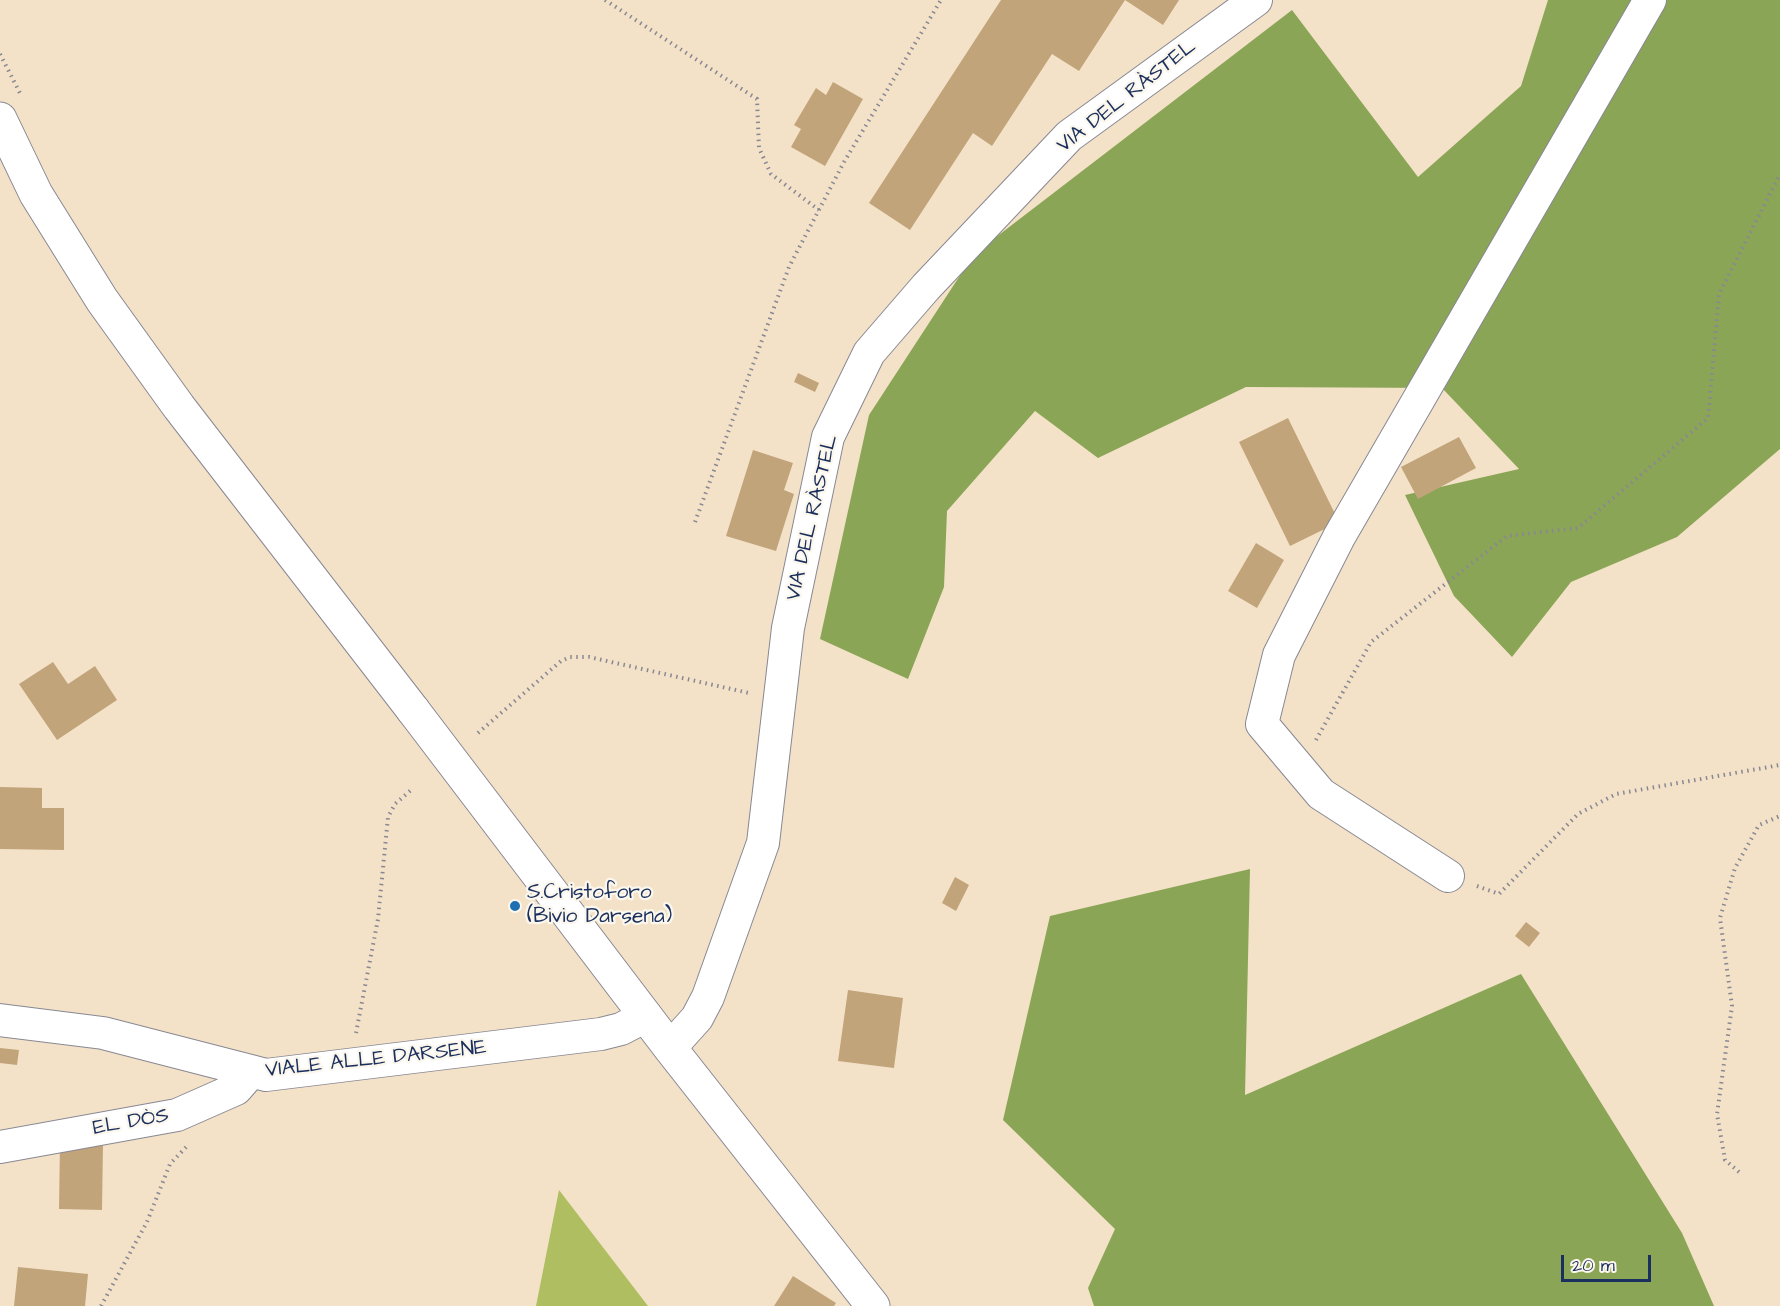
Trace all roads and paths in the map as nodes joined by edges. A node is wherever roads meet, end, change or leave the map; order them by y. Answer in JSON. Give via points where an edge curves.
{"nodes":[{"id":1,"x":605,"y":0,"type":"edge"},
{"id":2,"x":941,"y":0,"type":"edge"},
{"id":3,"x":1256,"y":0,"type":"edge"},
{"id":4,"x":1650,"y":0,"type":"edge"},
{"id":5,"x":0,"y":119,"type":"edge"},
{"id":6,"x":1780,"y":174,"type":"edge"},
{"id":7,"x":819,"y":210,"type":"junction"},
{"id":8,"x":695,"y":522,"type":"dead end"},
{"id":9,"x":779,"y":700,"type":"junction"},
{"id":10,"x":478,"y":733,"type":"dead end"},
{"id":11,"x":1780,"y":765,"type":"edge"},
{"id":12,"x":1299,"y":771,"type":"junction"},
{"id":13,"x":411,"y":790,"type":"dead end"},
{"id":14,"x":1780,"y":816,"type":"edge"},
{"id":15,"x":1448,"y":876,"type":"joint"},
{"id":16,"x":646,"y":1016,"type":"junction"},
{"id":17,"x":0,"y":1020,"type":"edge"},
{"id":18,"x":670,"y":1048,"type":"junction"},
{"id":19,"x":350,"y":1065,"type":"junction"},
{"id":20,"x":250,"y":1073,"type":"junction"},
{"id":21,"x":195,"y":1138,"type":"dead end"},
{"id":22,"x":0,"y":1147,"type":"edge"},
{"id":23,"x":1739,"y":1172,"type":"dead end"},
{"id":24,"x":100,"y":1306,"type":"edge"},
{"id":25,"x":873,"y":1306,"type":"edge"}],
"edges":[{"from":1,"to":7,"type":"path","via":[[757,99],[759,148],[771,174]]},
{"from":2,"to":7,"type":"path"},
{"from":3,"to":9,"type":"street","name":"VIA DEL RÀSTEL","via":[[1070,136],[868,353],[828,437],[788,628]]},
{"from":4,"to":12,"type":"street","via":[[1339,537],[1279,655],[1262,724]]},
{"from":5,"to":16,"type":"main road","via":[[36,194],[102,300]]},
{"from":6,"to":12,"type":"path","via":[[1719,294],[1708,418],[1578,528],[1507,536],[1371,642]]},
{"from":7,"to":8,"type":"path","via":[[789,267]]},
{"from":9,"to":10,"type":"path","via":[[577,656],[561,662]]},
{"from":9,"to":18,"type":"street","name":"VIA DEL RÀSTEL","via":[[763,843],[708,997]]},
{"from":11,"to":15,"type":"path","via":[[1616,794],[1578,814],[1499,894]]},
{"from":12,"to":15,"type":"street","via":[[1322,794]]},
{"from":13,"to":19,"type":"path","via":[[395,804],[388,817],[378,919]]},
{"from":14,"to":23,"type":"path","via":[[1759,825],[1735,868],[1720,918],[1732,1006],[1717,1114],[1725,1160]]},
{"from":16,"to":18,"type":"main road"},
{"from":16,"to":19,"type":"street","name":"VIALE ALLE DARSENE","via":[[601,1034]]},
{"from":17,"to":20,"type":"street","name":"VIALE ALLE DARSENE","via":[[103,1033]]},
{"from":18,"to":25,"type":"main road"},
{"from":19,"to":20,"type":"street","name":"VIALE ALLE DARSENE","via":[[266,1075]]},
{"from":20,"to":22,"type":"street","name":"EL DÒS","via":[[236,1089],[177,1114]]},
{"from":21,"to":24,"type":"path","via":[[171,1164],[147,1222]]}]}
